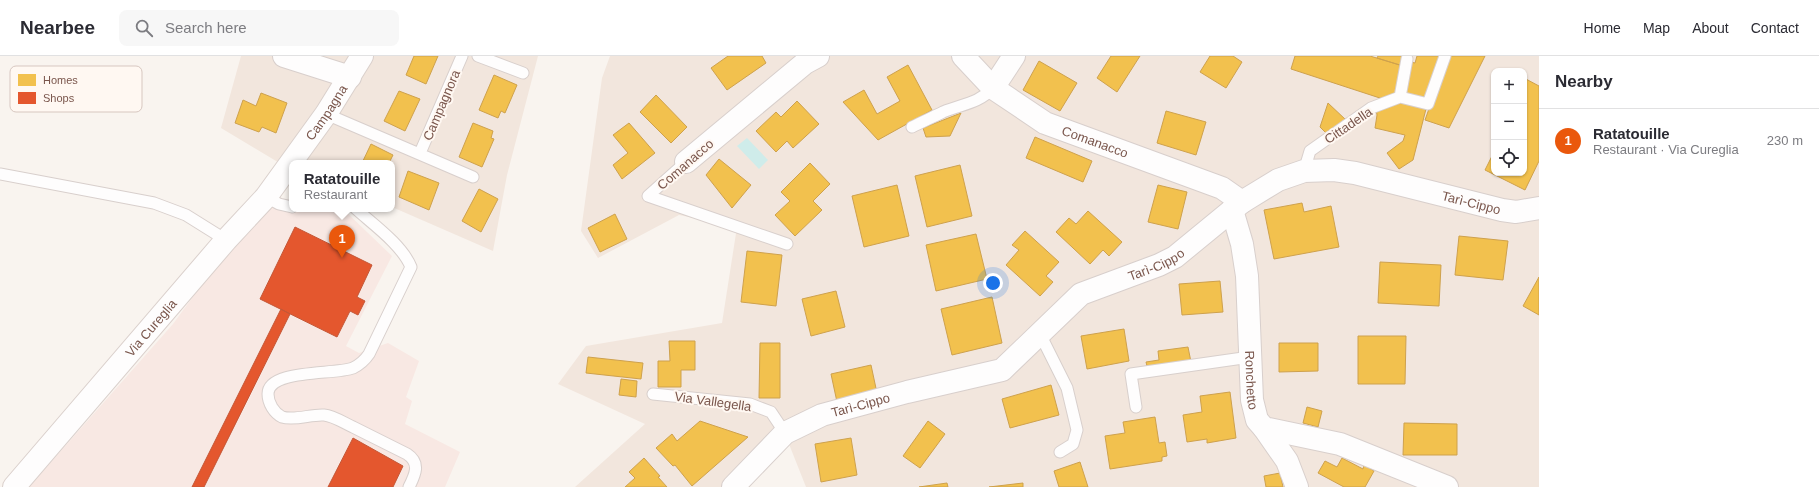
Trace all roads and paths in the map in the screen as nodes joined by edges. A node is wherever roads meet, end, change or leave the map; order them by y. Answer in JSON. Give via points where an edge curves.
{"nodes":[{"id":1,"x":284,"y":56,"type":"edge"},
{"id":2,"x":362,"y":56,"type":"edge"},
{"id":3,"x":462,"y":56,"type":"edge"},
{"id":4,"x":478,"y":56,"type":"edge"},
{"id":5,"x":818,"y":56,"type":"edge"},
{"id":6,"x":963,"y":56,"type":"edge"},
{"id":7,"x":1014,"y":56,"type":"edge"},
{"id":8,"x":1445,"y":56,"type":"edge"},
{"id":9,"x":1407,"y":59,"type":"dead end"},
{"id":10,"x":523,"y":73,"type":"dead end"},
{"id":11,"x":350,"y":78,"type":"junction"},
{"id":12,"x":993,"y":88,"type":"junction"},
{"id":13,"x":1400,"y":97,"type":"junction"},
{"id":14,"x":326,"y":114,"type":"junction"},
{"id":15,"x":912,"y":126,"type":"dead end"},
{"id":16,"x":420,"y":153,"type":"junction"},
{"id":17,"x":291,"y":160,"type":"edge"},
{"id":18,"x":686,"y":162,"type":"joint"},
{"id":19,"x":289,"y":163,"type":"edge"},
{"id":20,"x":286,"y":167,"type":"joint"},
{"id":21,"x":1304,"y":171,"type":"junction"},
{"id":22,"x":0,"y":174,"type":"edge"},
{"id":23,"x":473,"y":177,"type":"dead end"},
{"id":24,"x":266,"y":197,"type":"junction"},
{"id":25,"x":289,"y":206,"type":"edge"},
{"id":26,"x":1237,"y":206,"type":"junction"},
{"id":27,"x":1539,"y":208,"type":"edge"},
{"id":28,"x":359,"y":212,"type":"edge"},
{"id":29,"x":226,"y":240,"type":"junction"},
{"id":30,"x":786,"y":244,"type":"dead end"},
{"id":31,"x":1040,"y":334,"type":"junction"},
{"id":32,"x":1250,"y":357,"type":"junction"},
{"id":33,"x":653,"y":394,"type":"dead end"},
{"id":34,"x":1136,"y":407,"type":"dead end"},
{"id":35,"x":1264,"y":428,"type":"junction"},
{"id":36,"x":785,"y":433,"type":"junction"},
{"id":37,"x":1060,"y":452,"type":"dead end"},
{"id":38,"x":14,"y":487,"type":"edge"},
{"id":39,"x":409,"y":487,"type":"edge"},
{"id":40,"x":733,"y":487,"type":"edge"},
{"id":41,"x":1297,"y":487,"type":"edge"},
{"id":42,"x":1447,"y":487,"type":"edge"}],
"edges":[{"from":1,"to":11,"type":"street"},
{"from":2,"to":11,"type":"street","name":"Campagna"},
{"from":3,"to":16,"type":"lane","name":"Campagnora"},
{"from":4,"to":10,"type":"lane"},
{"from":5,"to":18,"type":"street","name":"Comanacco","via":[[805,63]]},
{"from":6,"to":12,"type":"street","name":"Comanacco"},
{"from":7,"to":12,"type":"street"},
{"from":8,"to":13,"type":"lane","via":[[1428,104]]},
{"from":9,"to":13,"type":"lane"},
{"from":11,"to":14,"type":"street","name":"Campagna"},
{"from":12,"to":15,"type":"lane","via":[[979,100]]},
{"from":12,"to":26,"type":"street","name":"Comanacco","via":[[1045,123],[1222,188]]},
{"from":13,"to":21,"type":"lane","name":"Cittadella","via":[[1371,108],[1310,151]]},
{"from":14,"to":16,"type":"lane","name":"Campagnora"},
{"from":14,"to":17,"type":"street","name":"Campagna"},
{"from":16,"to":23,"type":"lane","name":"Campagnora"},
{"from":18,"to":30,"type":"lane","name":"Comanacco","via":[[648,196]]},
{"from":19,"to":20,"type":"street","name":"Campagna"},
{"from":20,"to":24,"type":"street","name":"Via Cureglia"},
{"from":21,"to":26,"type":"street","name":"Tarì-Cippo","via":[[1278,180]]},
{"from":21,"to":27,"type":"street","name":"Tarì-Cippo","via":[[1334,170],[1355,173],[1502,210],[1516,212]]},
{"from":22,"to":29,"type":"lane","via":[[154,202],[186,215]]},
{"from":24,"to":25,"type":"lane"},
{"from":24,"to":29,"type":"street","name":"Via Cureglia"},
{"from":26,"to":31,"type":"street","name":"Tarì-Cippo","via":[[1175,257],[1081,294]]},
{"from":26,"to":32,"type":"street","name":"Ronchetto","via":[[1247,276]]},
{"from":28,"to":39,"type":"lane","via":[[397,247],[411,267],[368,354],[354,368],[280,379],[271,385],[268,394],[273,409],[281,416],[288,418],[325,415],[407,454],[416,463]]},
{"from":29,"to":38,"type":"street","name":"Via Cureglia"},
{"from":31,"to":36,"type":"street","name":"Tarì-Cippo","via":[[1002,370],[822,415]]},
{"from":31,"to":37,"type":"lane","via":[[1068,388],[1077,430],[1073,444]]},
{"from":32,"to":34,"type":"lane","via":[[1131,374]]},
{"from":32,"to":35,"type":"street","name":"Ronchetto","via":[[1254,410],[1257,420]]},
{"from":33,"to":36,"type":"lane","name":"Via Vallegella","via":[[750,404],[771,412]]},
{"from":35,"to":41,"type":"street","via":[[1287,461]]},
{"from":35,"to":42,"type":"street","name":"Ronchetto","via":[[1340,444]]},
{"from":36,"to":40,"type":"street"}]}
